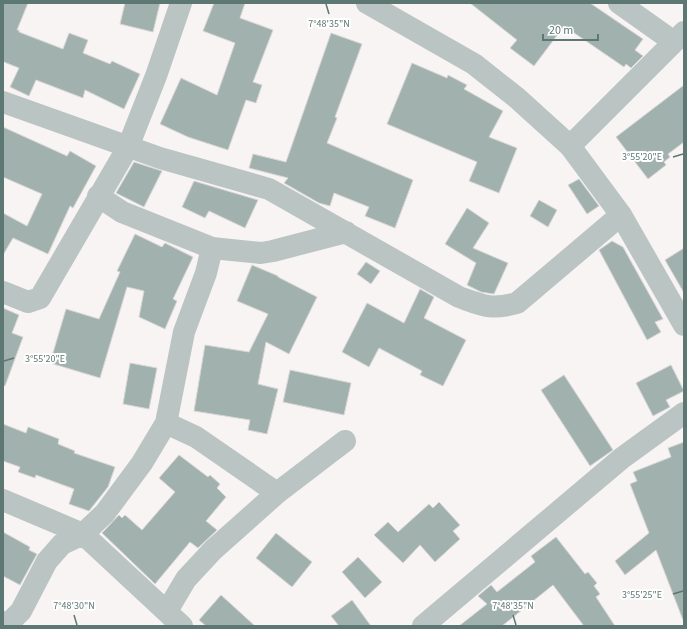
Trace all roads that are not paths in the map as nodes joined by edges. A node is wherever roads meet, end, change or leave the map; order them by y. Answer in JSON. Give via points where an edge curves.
{"nodes":[{"id":1,"x":181,"y":3,"type":"edge"},
{"id":2,"x":367,"y":3,"type":"edge"},
{"id":3,"x":619,"y":3,"type":"edge"},
{"id":4,"x":679,"y":37,"type":"edge"},
{"id":5,"x":3,"y":102,"type":"edge"},
{"id":6,"x":570,"y":146,"type":"junction"},
{"id":7,"x":128,"y":147,"type":"junction"},
{"id":8,"x":98,"y":196,"type":"junction"},
{"id":9,"x":621,"y":215,"type":"junction"},
{"id":10,"x":346,"y":232,"type":"junction"},
{"id":11,"x":212,"y":248,"type":"junction"},
{"id":12,"x":3,"y":292,"type":"edge"},
{"id":13,"x":684,"y":325,"type":"edge"},
{"id":14,"x":684,"y":413,"type":"edge"},
{"id":15,"x":166,"y":423,"type":"junction"},
{"id":16,"x":345,"y":441,"type":"dead end"},
{"id":17,"x":277,"y":493,"type":"junction"},
{"id":18,"x":3,"y":500,"type":"edge"},
{"id":19,"x":83,"y":534,"type":"junction"},
{"id":20,"x":167,"y":611,"type":"junction"},
{"id":21,"x":3,"y":623,"type":"edge"},
{"id":22,"x":182,"y":626,"type":"edge"},
{"id":23,"x":423,"y":626,"type":"edge"}],
"edges":[{"from":1,"to":7,"type":"street"},
{"from":2,"to":6,"type":"street","via":[[474,64],[517,98]]},
{"from":3,"to":4,"type":"street"},
{"from":4,"to":6,"type":"street"},
{"from":5,"to":7,"type":"street"},
{"from":6,"to":9,"type":"street"},
{"from":7,"to":8,"type":"street"},
{"from":7,"to":10,"type":"street","via":[[270,189]]},
{"from":8,"to":11,"type":"street","via":[[122,212]]},
{"from":8,"to":12,"type":"street","via":[[40,298],[28,302]]},
{"from":9,"to":10,"type":"street","via":[[517,303],[498,308],[484,307],[458,298]]},
{"from":9,"to":13,"type":"street"},
{"from":10,"to":11,"type":"street","via":[[260,253]]},
{"from":11,"to":15,"type":"street","via":[[206,273],[184,332]]},
{"from":14,"to":23,"type":"street","via":[[622,458]]},
{"from":15,"to":17,"type":"street","via":[[196,437]]},
{"from":15,"to":19,"type":"street","via":[[142,463],[105,513]]},
{"from":16,"to":17,"type":"street"},
{"from":17,"to":20,"type":"street","via":[[186,579]]},
{"from":18,"to":19,"type":"street"},
{"from":19,"to":20,"type":"street"},
{"from":19,"to":21,"type":"street","via":[[62,544],[47,561],[21,610],[12,620]]},
{"from":20,"to":22,"type":"street"}]}
